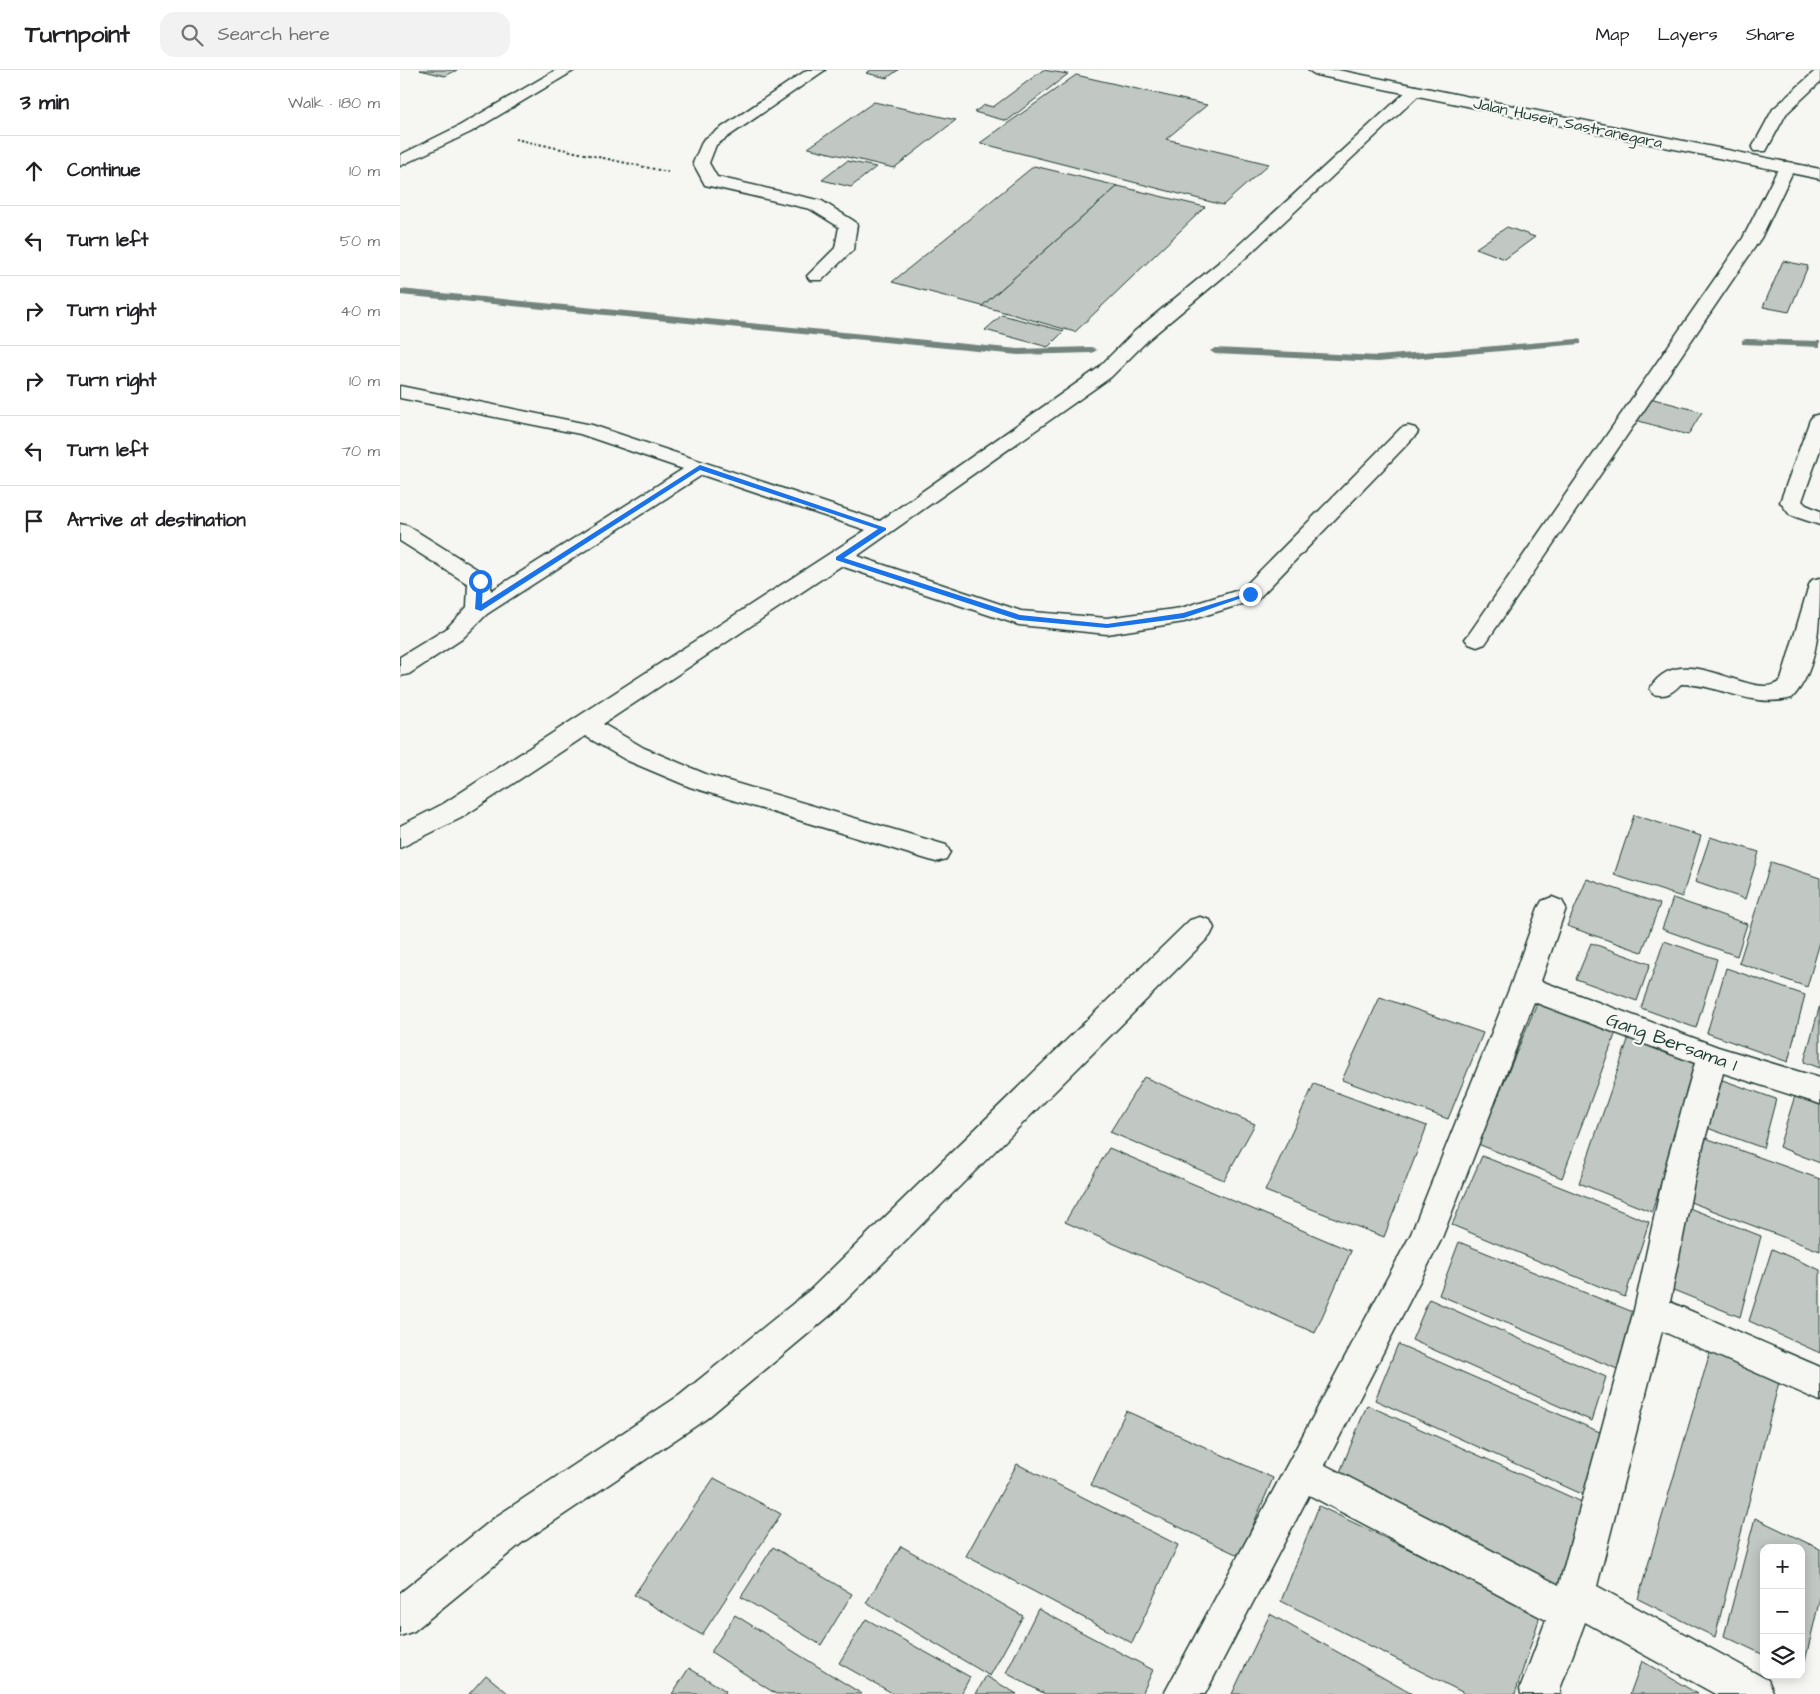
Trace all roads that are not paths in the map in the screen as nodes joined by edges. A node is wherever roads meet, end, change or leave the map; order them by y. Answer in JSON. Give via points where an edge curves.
{"nodes":[{"id":1,"x":567,"y":70,"type":"edge"},
{"id":2,"x":817,"y":70,"type":"edge"},
{"id":3,"x":1316,"y":70,"type":"edge"},
{"id":4,"x":1389,"y":70,"type":"edge"},
{"id":5,"x":1820,"y":74,"type":"edge"},
{"id":6,"x":1415,"y":91,"type":"junction"},
{"id":7,"x":1760,"y":148,"type":"junction"},
{"id":8,"x":1820,"y":160,"type":"edge"},
{"id":9,"x":400,"y":161,"type":"edge"},
{"id":10,"x":1787,"y":167,"type":"junction"},
{"id":11,"x":1820,"y":174,"type":"edge"},
{"id":12,"x":816,"y":276,"type":"dead end"},
{"id":13,"x":400,"y":392,"type":"edge"},
{"id":14,"x":1820,"y":420,"type":"edge"},
{"id":15,"x":1408,"y":432,"type":"dead end"},
{"id":16,"x":700,"y":467,"type":"junction"},
{"id":17,"x":1820,"y":518,"type":"edge"},
{"id":18,"x":883,"y":529,"type":"junction"},
{"id":19,"x":400,"y":531,"type":"edge"},
{"id":20,"x":838,"y":558,"type":"junction"},
{"id":21,"x":1820,"y":585,"type":"edge"},
{"id":22,"x":479,"y":609,"type":"junction"},
{"id":23,"x":1477,"y":638,"type":"dead end"},
{"id":24,"x":400,"y":668,"type":"edge"},
{"id":25,"x":1662,"y":688,"type":"dead end"},
{"id":26,"x":586,"y":725,"type":"junction"},
{"id":27,"x":400,"y":838,"type":"edge"},
{"id":28,"x":936,"y":852,"type":"dead end"},
{"id":29,"x":1552,"y":908,"type":"dead end"},
{"id":30,"x":1200,"y":928,"type":"dead end"},
{"id":31,"x":1525,"y":986,"type":"junction"},
{"id":32,"x":1712,"y":1057,"type":"junction"},
{"id":33,"x":1820,"y":1091,"type":"edge"},
{"id":34,"x":1651,"y":1310,"type":"junction"},
{"id":35,"x":1820,"y":1384,"type":"edge"},
{"id":36,"x":1302,"y":1472,"type":"junction"},
{"id":37,"x":1572,"y":1603,"type":"junction"},
{"id":38,"x":400,"y":1617,"type":"edge"},
{"id":39,"x":1184,"y":1694,"type":"edge"},
{"id":40,"x":1540,"y":1694,"type":"edge"},
{"id":41,"x":1754,"y":1694,"type":"edge"}],
"edges":[{"from":1,"to":9,"type":"street"},
{"from":2,"to":12,"type":"street","via":[[709,144],[701,163],[711,181],[816,205],[848,224],[844,250]]},
{"from":3,"to":6,"type":"street","name":"Jalan Husein Sastranegara"},
{"from":4,"to":7,"type":"street","name":"Jalan Husein Sastranegara"},
{"from":5,"to":7,"type":"street","via":[[1779,112]]},
{"from":6,"to":10,"type":"street","name":"Jalan Husein Sastranegara"},
{"from":6,"to":18,"type":"street","via":[[1235,258],[1142,336],[1104,373]]},
{"from":7,"to":8,"type":"street","name":"Jalan Husein Sastranegara"},
{"from":10,"to":11,"type":"street","name":"Jalan Husein Sastranegara"},
{"from":10,"to":23,"type":"street","via":[[1752,238]]},
{"from":13,"to":16,"type":"street","via":[[586,429]]},
{"from":14,"to":17,"type":"street","via":[[1791,502],[1798,510]]},
{"from":15,"to":20,"type":"street","via":[[1250,594],[1184,615],[1107,626],[1019,618]]},
{"from":16,"to":18,"type":"street"},
{"from":16,"to":22,"type":"street"},
{"from":18,"to":20,"type":"street"},
{"from":19,"to":22,"type":"street","via":[[480,581]]},
{"from":20,"to":26,"type":"street"},
{"from":21,"to":25,"type":"street","via":[[1792,683],[1783,692],[1764,694],[1694,676],[1675,676]]},
{"from":22,"to":24,"type":"street","via":[[454,634]]},
{"from":26,"to":27,"type":"street","via":[[452,811]]},
{"from":26,"to":28,"type":"street","via":[[635,754],[699,781]]},
{"from":29,"to":31,"type":"street"},
{"from":30,"to":38,"type":"street","via":[[822,1301],[693,1407],[510,1529]]},
{"from":31,"to":32,"type":"street","name":"Gang Bersama 1"},
{"from":31,"to":36,"type":"street","via":[[1425,1240]]},
{"from":32,"to":33,"type":"street","name":"Gang Bersama 1"},
{"from":32,"to":34,"type":"street","via":[[1680,1172]]},
{"from":34,"to":35,"type":"street"},
{"from":34,"to":37,"type":"street"},
{"from":36,"to":37,"type":"street","via":[[1458,1555]]},
{"from":36,"to":39,"type":"street"},
{"from":37,"to":40,"type":"street"},
{"from":37,"to":41,"type":"street"}]}
